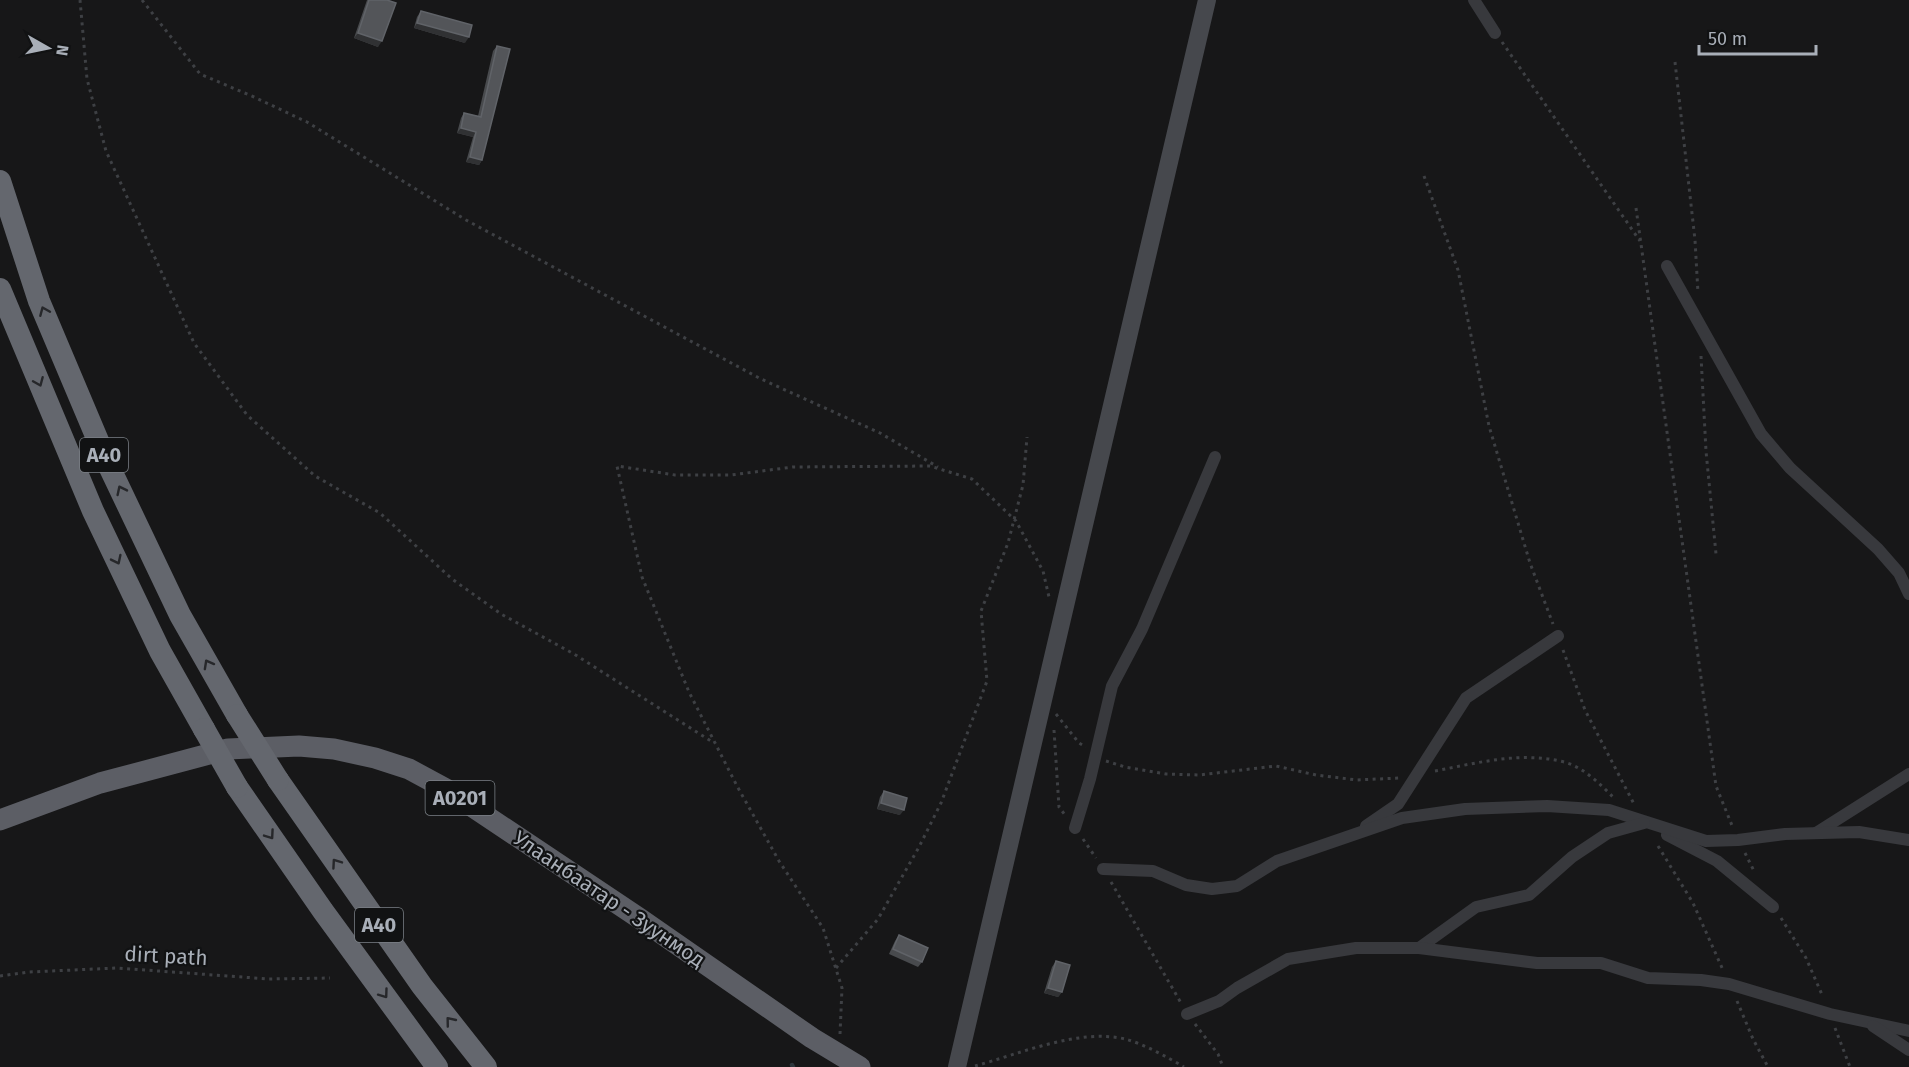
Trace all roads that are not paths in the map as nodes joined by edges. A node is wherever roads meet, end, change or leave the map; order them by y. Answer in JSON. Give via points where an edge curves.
{"nodes":[{"id":1,"x":1207,"y":0,"type":"edge"},
{"id":2,"x":1474,"y":0,"type":"edge"},
{"id":3,"x":1495,"y":33,"type":"road end"},
{"id":4,"x":0,"y":181,"type":"edge"},
{"id":5,"x":1667,"y":266,"type":"dead end"},
{"id":6,"x":0,"y":289,"type":"edge"},
{"id":7,"x":1215,"y":457,"type":"dead end"},
{"id":8,"x":1909,"y":594,"type":"edge"},
{"id":9,"x":1557,"y":636,"type":"road end"},
{"id":10,"x":1909,"y":774,"type":"edge"},
{"id":11,"x":0,"y":820,"type":"edge"},
{"id":12,"x":1644,"y":822,"type":"junction"},
{"id":13,"x":1075,"y":828,"type":"dead end"},
{"id":14,"x":1356,"y":833,"type":"junction"},
{"id":15,"x":1815,"y":833,"type":"junction"},
{"id":16,"x":1909,"y":840,"type":"edge"},
{"id":17,"x":1103,"y":869,"type":"dead end"},
{"id":18,"x":1773,"y":907,"type":"road end"},
{"id":19,"x":1419,"y":948,"type":"junction"},
{"id":20,"x":1187,"y":1014,"type":"dead end"},
{"id":21,"x":1865,"y":1022,"type":"junction"},
{"id":22,"x":1909,"y":1031,"type":"edge"},
{"id":23,"x":1909,"y":1050,"type":"edge"},
{"id":24,"x":437,"y":1067,"type":"edge"},
{"id":25,"x":486,"y":1067,"type":"edge"},
{"id":26,"x":860,"y":1067,"type":"edge"},
{"id":27,"x":957,"y":1067,"type":"edge"}],
"edges":[{"from":1,"to":27,"type":"main road"},
{"from":2,"to":3,"type":"street"},
{"from":25,"to":4,"type":"highway","number":"A40","one_way":true,"bridge":true,"via":[[422,986],[278,780],[180,615],[107,462],[39,301]]},
{"from":5,"to":8,"type":"street","via":[[1761,434],[1790,468],[1878,549],[1899,573]]},
{"from":6,"to":24,"type":"highway","number":"A40","one_way":true,"bridge":true,"via":[[93,512],[160,651],[237,787]]},
{"from":7,"to":13,"type":"street","via":[[1142,629],[1112,686]]},
{"from":9,"to":14,"type":"street","via":[[1466,698],[1398,804]]},
{"from":10,"to":15,"type":"street"},
{"from":11,"to":26,"type":"highway","name":"Улаанбаатар - Зуунмод","number":"A0201","via":[[100,783],[228,749],[299,746],[375,758],[409,769],[446,789]]},
{"from":12,"to":14,"type":"street","via":[[1609,810],[1547,806],[1466,809],[1402,818]]},
{"from":12,"to":15,"type":"street","via":[[1706,841]]},
{"from":12,"to":18,"type":"street","via":[[1717,861]]},
{"from":12,"to":19,"type":"street","via":[[1608,833],[1572,857],[1529,895],[1476,907]]},
{"from":14,"to":17,"type":"street","via":[[1277,861],[1237,886],[1212,889],[1186,885],[1152,871]]},
{"from":15,"to":16,"type":"street","via":[[1859,832]]},
{"from":19,"to":20,"type":"street","via":[[1356,948],[1288,959],[1219,1001]]},
{"from":19,"to":21,"type":"street","via":[[1537,963],[1601,963],[1648,978],[1729,984]]},
{"from":21,"to":22,"type":"street"},
{"from":21,"to":23,"type":"street"}]}
